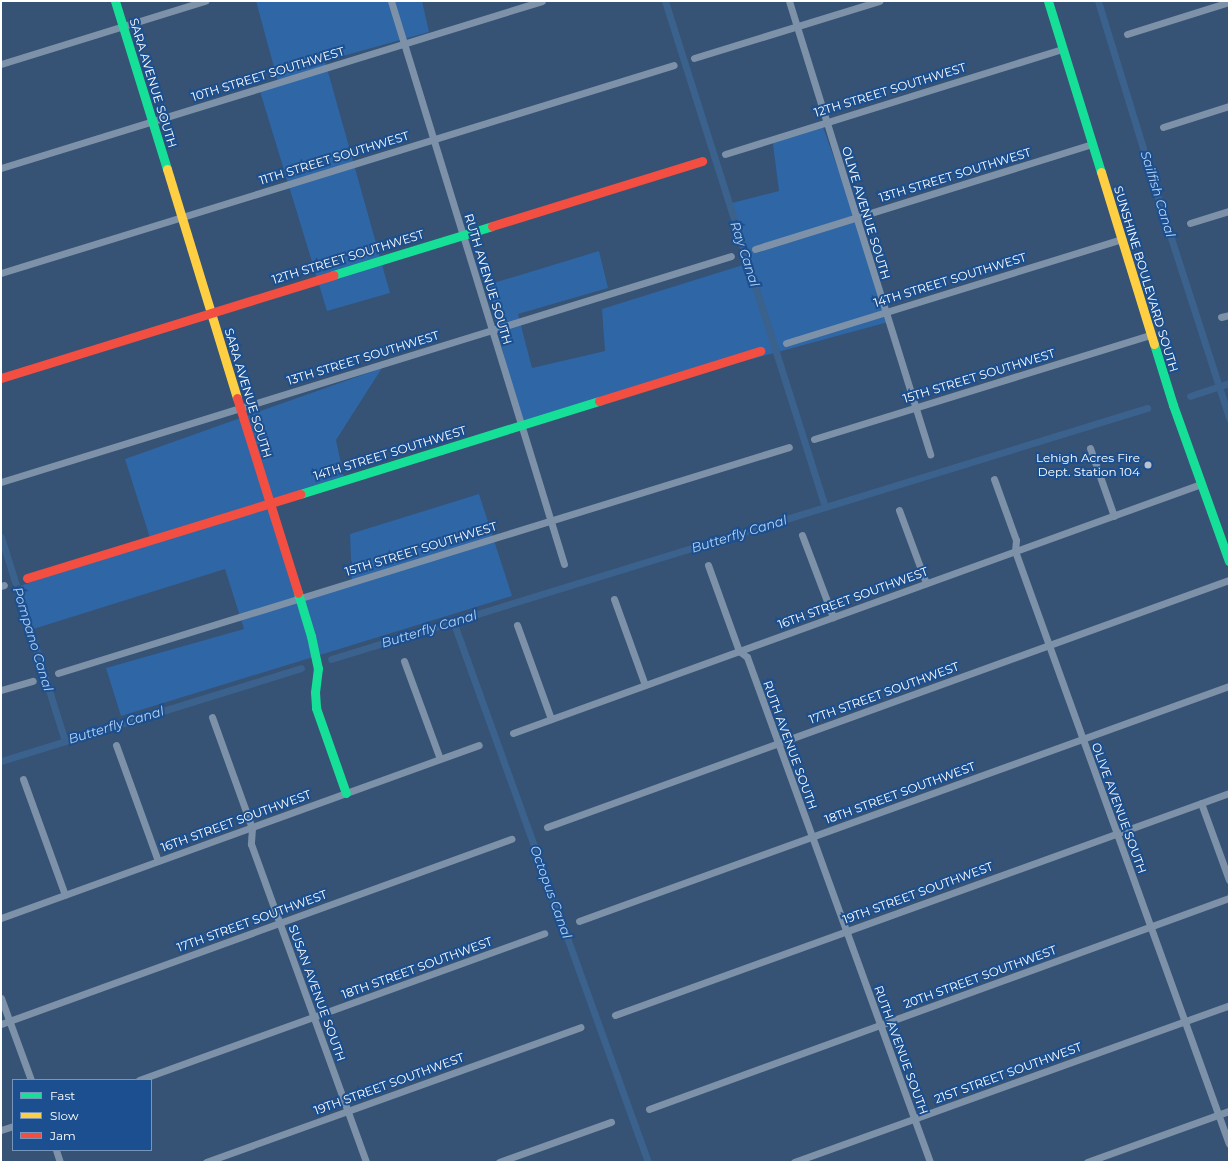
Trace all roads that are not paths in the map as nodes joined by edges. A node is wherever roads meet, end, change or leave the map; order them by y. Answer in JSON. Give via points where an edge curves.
{"nodes":[{"id":1,"x":115,"y":1,"type":"edge"},
{"id":2,"x":206,"y":1,"type":"edge"},
{"id":3,"x":391,"y":1,"type":"edge"},
{"id":4,"x":542,"y":1,"type":"edge"},
{"id":5,"x":789,"y":1,"type":"edge"},
{"id":6,"x":879,"y":1,"type":"edge"},
{"id":7,"x":1048,"y":1,"type":"edge"},
{"id":8,"x":1229,"y":2,"type":"edge"},
{"id":9,"x":797,"y":26,"type":"junction"},
{"id":10,"x":122,"y":27,"type":"junction"},
{"id":11,"x":1127,"y":34,"type":"dead end"},
{"id":12,"x":404,"y":44,"type":"junction"},
{"id":13,"x":1063,"y":49,"type":"junction"},
{"id":14,"x":694,"y":58,"type":"dead end"},
{"id":15,"x":1,"y":64,"type":"edge"},
{"id":16,"x":674,"y":65,"type":"dead end"},
{"id":17,"x":1229,"y":106,"type":"edge"},
{"id":18,"x":152,"y":122,"type":"junction"},
{"id":19,"x":827,"y":122,"type":"junction"},
{"id":20,"x":1163,"y":127,"type":"dead end"},
{"id":21,"x":433,"y":139,"type":"junction"},
{"id":22,"x":1092,"y":144,"type":"junction"},
{"id":23,"x":725,"y":154,"type":"dead end"},
{"id":24,"x":702,"y":160,"type":"dead end"},
{"id":25,"x":1,"y":168,"type":"edge"},
{"id":26,"x":1229,"y":211,"type":"edge"},
{"id":27,"x":181,"y":217,"type":"junction"},
{"id":28,"x":856,"y":217,"type":"junction"},
{"id":29,"x":1190,"y":223,"type":"dead end"},
{"id":30,"x":463,"y":234,"type":"junction"},
{"id":31,"x":1122,"y":239,"type":"junction"},
{"id":32,"x":755,"y":249,"type":"dead end"},
{"id":33,"x":731,"y":256,"type":"dead end"},
{"id":34,"x":1,"y":273,"type":"edge"},
{"id":35,"x":211,"y":312,"type":"junction"},
{"id":36,"x":886,"y":313,"type":"junction"},
{"id":37,"x":1229,"y":315,"type":"edge"},
{"id":38,"x":1221,"y":317,"type":"dead end"},
{"id":39,"x":492,"y":330,"type":"junction"},
{"id":40,"x":1151,"y":335,"type":"junction"},
{"id":41,"x":786,"y":343,"type":"dead end"},
{"id":42,"x":760,"y":351,"type":"dead end"},
{"id":43,"x":1,"y":378,"type":"edge"},
{"id":44,"x":240,"y":408,"type":"junction"},
{"id":45,"x":915,"y":408,"type":"junction"},
{"id":46,"x":522,"y":425,"type":"junction"},
{"id":47,"x":814,"y":439,"type":"dead end"},
{"id":48,"x":789,"y":447,"type":"dead end"},
{"id":49,"x":1090,"y":448,"type":"dead end"},
{"id":50,"x":930,"y":455,"type":"dead end"},
{"id":51,"x":994,"y":479,"type":"dead end"},
{"id":52,"x":1,"y":482,"type":"edge"},
{"id":53,"x":1201,"y":484,"type":"junction"},
{"id":54,"x":269,"y":503,"type":"junction"},
{"id":55,"x":899,"y":510,"type":"dead end"},
{"id":56,"x":1114,"y":516,"type":"junction"},
{"id":57,"x":551,"y":521,"type":"junction"},
{"id":58,"x":802,"y":535,"type":"dead end"},
{"id":59,"x":1015,"y":552,"type":"junction"},
{"id":60,"x":1229,"y":561,"type":"edge"},
{"id":61,"x":564,"y":564,"type":"dead end"},
{"id":62,"x":708,"y":565,"type":"dead end"},
{"id":63,"x":27,"y":578,"type":"dead end"},
{"id":64,"x":1229,"y":580,"type":"edge"},
{"id":65,"x":926,"y":583,"type":"junction"},
{"id":66,"x":299,"y":598,"type":"junction"},
{"id":67,"x":614,"y":599,"type":"dead end"},
{"id":68,"x":833,"y":617,"type":"junction"},
{"id":69,"x":517,"y":625,"type":"dead end"},
{"id":70,"x":1048,"y":646,"type":"junction"},
{"id":71,"x":739,"y":651,"type":"junction"},
{"id":72,"x":404,"y":661,"type":"dead end"},
{"id":73,"x":58,"y":673,"type":"dead end"},
{"id":74,"x":34,"y":681,"type":"dead end"},
{"id":75,"x":645,"y":685,"type":"junction"},
{"id":76,"x":1229,"y":686,"type":"edge"},
{"id":77,"x":1,"y":690,"type":"edge"},
{"id":78,"x":212,"y":717,"type":"dead end"},
{"id":79,"x":551,"y":719,"type":"junction"},
{"id":80,"x":513,"y":733,"type":"dead end"},
{"id":81,"x":1082,"y":739,"type":"junction"},
{"id":82,"x":778,"y":743,"type":"junction"},
{"id":83,"x":479,"y":745,"type":"dead end"},
{"id":84,"x":116,"y":746,"type":"dead end"},
{"id":85,"x":440,"y":759,"type":"junction"},
{"id":86,"x":23,"y":779,"type":"dead end"},
{"id":87,"x":346,"y":793,"type":"junction"},
{"id":88,"x":1229,"y":793,"type":"edge"},
{"id":89,"x":1201,"y":803,"type":"junction"},
{"id":90,"x":547,"y":826,"type":"dead end"},
{"id":91,"x":252,"y":828,"type":"junction"},
{"id":92,"x":1117,"y":834,"type":"junction"},
{"id":93,"x":812,"y":837,"type":"junction"},
{"id":94,"x":511,"y":839,"type":"dead end"},
{"id":95,"x":158,"y":861,"type":"junction"},
{"id":96,"x":1229,"y":880,"type":"edge"},
{"id":97,"x":65,"y":895,"type":"junction"},
{"id":98,"x":1229,"y":898,"type":"edge"},
{"id":99,"x":1,"y":918,"type":"edge"},
{"id":100,"x":579,"y":921,"type":"dead end"},
{"id":101,"x":280,"y":923,"type":"junction"},
{"id":102,"x":1150,"y":927,"type":"junction"},
{"id":103,"x":846,"y":931,"type":"junction"},
{"id":104,"x":544,"y":934,"type":"dead end"},
{"id":105,"x":1,"y":998,"type":"edge"},
{"id":106,"x":1229,"y":1005,"type":"edge"},
{"id":107,"x":615,"y":1015,"type":"dead end"},
{"id":108,"x":314,"y":1017,"type":"junction"},
{"id":109,"x":10,"y":1020,"type":"junction"},
{"id":110,"x":1184,"y":1021,"type":"junction"},
{"id":111,"x":1,"y":1024,"type":"edge"},
{"id":112,"x":880,"y":1025,"type":"junction"},
{"id":113,"x":580,"y":1027,"type":"dead end"},
{"id":114,"x":31,"y":1079,"type":"edge"},
{"id":115,"x":142,"y":1079,"type":"edge"},
{"id":116,"x":648,"y":1108,"type":"dead end"},
{"id":117,"x":348,"y":1111,"type":"junction"},
{"id":118,"x":1229,"y":1111,"type":"edge"},
{"id":119,"x":1218,"y":1114,"type":"junction"},
{"id":120,"x":914,"y":1119,"type":"junction"},
{"id":121,"x":611,"y":1122,"type":"dead end"},
{"id":122,"x":12,"y":1126,"type":"edge"},
{"id":123,"x":1,"y":1130,"type":"edge"},
{"id":124,"x":1229,"y":1144,"type":"edge"},
{"id":125,"x":56,"y":1151,"type":"edge"},
{"id":126,"x":60,"y":1162,"type":"edge"},
{"id":127,"x":206,"y":1162,"type":"edge"},
{"id":128,"x":366,"y":1162,"type":"edge"},
{"id":129,"x":499,"y":1162,"type":"edge"},
{"id":130,"x":794,"y":1162,"type":"edge"},
{"id":131,"x":930,"y":1162,"type":"edge"},
{"id":132,"x":1087,"y":1162,"type":"edge"}],
"edges":[{"from":1,"to":10,"type":"street","name":"SARA AVENUE SOUTH"},
{"from":2,"to":10,"type":"street"},
{"from":3,"to":12,"type":"street","name":"RUTH AVENUE SOUTH"},
{"from":4,"to":12,"type":"street","name":"10TH STREET SOUTHWEST"},
{"from":5,"to":9,"type":"street","name":"OLIVE AVENUE SOUTH"},
{"from":6,"to":9,"type":"street"},
{"from":7,"to":13,"type":"street","name":"SUNSHINE BOULEVARD SOUTH"},
{"from":8,"to":11,"type":"street"},
{"from":9,"to":14,"type":"street"},
{"from":9,"to":19,"type":"street","name":"OLIVE AVENUE SOUTH"},
{"from":10,"to":15,"type":"street"},
{"from":10,"to":18,"type":"street","name":"SARA AVENUE SOUTH"},
{"from":12,"to":18,"type":"street","name":"10TH STREET SOUTHWEST"},
{"from":12,"to":21,"type":"street","name":"RUTH AVENUE SOUTH"},
{"from":13,"to":19,"type":"street","name":"12TH STREET SOUTHWEST"},
{"from":13,"to":22,"type":"street","name":"SUNSHINE BOULEVARD SOUTH"},
{"from":16,"to":21,"type":"street","name":"11TH STREET SOUTHWEST"},
{"from":17,"to":20,"type":"street"},
{"from":18,"to":25,"type":"street","name":"10TH STREET SOUTHWEST"},
{"from":18,"to":27,"type":"street","name":"SARA AVENUE SOUTH"},
{"from":19,"to":23,"type":"street","name":"12TH STREET SOUTHWEST"},
{"from":19,"to":28,"type":"street","name":"OLIVE AVENUE SOUTH"},
{"from":21,"to":27,"type":"street","name":"11TH STREET SOUTHWEST"},
{"from":21,"to":30,"type":"street","name":"RUTH AVENUE SOUTH"},
{"from":22,"to":28,"type":"street","name":"13TH STREET SOUTHWEST"},
{"from":22,"to":31,"type":"street","name":"SUNSHINE BOULEVARD SOUTH"},
{"from":24,"to":30,"type":"street","name":"12TH STREET SOUTHWEST"},
{"from":26,"to":29,"type":"street"},
{"from":27,"to":34,"type":"street","name":"11TH STREET SOUTHWEST"},
{"from":27,"to":35,"type":"street","name":"SARA AVENUE SOUTH"},
{"from":28,"to":32,"type":"street","name":"13TH STREET SOUTHWEST"},
{"from":28,"to":36,"type":"street","name":"OLIVE AVENUE SOUTH"},
{"from":30,"to":35,"type":"street","name":"12TH STREET SOUTHWEST"},
{"from":30,"to":39,"type":"street","name":"RUTH AVENUE SOUTH"},
{"from":31,"to":36,"type":"street","name":"14TH STREET SOUTHWEST"},
{"from":31,"to":40,"type":"street","name":"SUNSHINE BOULEVARD SOUTH"},
{"from":33,"to":39,"type":"street","name":"13TH STREET SOUTHWEST"},
{"from":35,"to":43,"type":"street","name":"12TH STREET SOUTHWEST"},
{"from":35,"to":44,"type":"street","name":"SARA AVENUE SOUTH"},
{"from":36,"to":41,"type":"street","name":"14TH STREET SOUTHWEST"},
{"from":36,"to":45,"type":"street","name":"OLIVE AVENUE SOUTH"},
{"from":37,"to":38,"type":"street"},
{"from":39,"to":44,"type":"street","name":"13TH STREET SOUTHWEST"},
{"from":39,"to":46,"type":"street","name":"RUTH AVENUE SOUTH"},
{"from":40,"to":45,"type":"street","name":"15TH STREET SOUTHWEST"},
{"from":40,"to":53,"type":"street","name":"SUNSHINE BOULEVARD SOUTH"},
{"from":42,"to":46,"type":"street","name":"14TH STREET SOUTHWEST"},
{"from":44,"to":52,"type":"street","name":"13TH STREET SOUTHWEST"},
{"from":44,"to":54,"type":"street","name":"SARA AVENUE SOUTH"},
{"from":45,"to":47,"type":"street","name":"15TH STREET SOUTHWEST"},
{"from":45,"to":50,"type":"street","name":"OLIVE AVENUE SOUTH"},
{"from":46,"to":54,"type":"street","name":"14TH STREET SOUTHWEST"},
{"from":46,"to":57,"type":"street","name":"RUTH AVENUE SOUTH"},
{"from":48,"to":57,"type":"street","name":"15TH STREET SOUTHWEST"},
{"from":49,"to":56,"type":"street"},
{"from":51,"to":59,"type":"street","name":"OLIVE AVENUE SOUTH","via":[[1016,540]]},
{"from":53,"to":56,"type":"street","name":"16TH STREET SOUTHWEST"},
{"from":53,"to":60,"type":"street","name":"SUNSHINE BOULEVARD SOUTH"},
{"from":54,"to":63,"type":"street","name":"14TH STREET SOUTHWEST"},
{"from":54,"to":66,"type":"street","name":"SARA AVENUE SOUTH"},
{"from":55,"to":65,"type":"street"},
{"from":56,"to":59,"type":"street","name":"16TH STREET SOUTHWEST"},
{"from":57,"to":61,"type":"street","name":"RUTH AVENUE SOUTH"},
{"from":57,"to":66,"type":"street","name":"15TH STREET SOUTHWEST"},
{"from":58,"to":68,"type":"street"},
{"from":59,"to":65,"type":"street","name":"16TH STREET SOUTHWEST"},
{"from":59,"to":70,"type":"street","name":"OLIVE AVENUE SOUTH"},
{"from":62,"to":71,"type":"street","name":"RUTH AVENUE SOUTH"},
{"from":64,"to":70,"type":"street","name":"17TH STREET SOUTHWEST"},
{"from":65,"to":68,"type":"street","name":"16TH STREET SOUTHWEST"},
{"from":66,"to":73,"type":"street","name":"15TH STREET SOUTHWEST"},
{"from":66,"to":87,"type":"street","name":"SARA AVENUE SOUTH","via":[[317,660],[316,708]]},
{"from":67,"to":75,"type":"street"},
{"from":68,"to":71,"type":"street","name":"16TH STREET SOUTHWEST"},
{"from":69,"to":79,"type":"street"},
{"from":70,"to":81,"type":"street","name":"OLIVE AVENUE SOUTH"},
{"from":70,"to":82,"type":"street","name":"17TH STREET SOUTHWEST"},
{"from":71,"to":75,"type":"street","name":"16TH STREET SOUTHWEST"},
{"from":71,"to":82,"type":"street","name":"RUTH AVENUE SOUTH","via":[[747,657]]},
{"from":72,"to":85,"type":"street"},
{"from":74,"to":77,"type":"street"},
{"from":75,"to":79,"type":"street","name":"16TH STREET SOUTHWEST"},
{"from":76,"to":81,"type":"street","name":"18TH STREET SOUTHWEST"},
{"from":78,"to":91,"type":"street","name":"SUSAN AVENUE SOUTH"},
{"from":79,"to":80,"type":"street","name":"16TH STREET SOUTHWEST"},
{"from":81,"to":92,"type":"street","name":"OLIVE AVENUE SOUTH"},
{"from":81,"to":93,"type":"street","name":"18TH STREET SOUTHWEST"},
{"from":82,"to":90,"type":"street","name":"17TH STREET SOUTHWEST"},
{"from":82,"to":93,"type":"street","name":"RUTH AVENUE SOUTH"},
{"from":83,"to":85,"type":"street","name":"16TH STREET SOUTHWEST"},
{"from":84,"to":95,"type":"street"},
{"from":85,"to":87,"type":"street","name":"16TH STREET SOUTHWEST"},
{"from":86,"to":97,"type":"street"},
{"from":87,"to":91,"type":"street","name":"16TH STREET SOUTHWEST"},
{"from":88,"to":89,"type":"street","name":"19TH STREET SOUTHWEST"},
{"from":89,"to":92,"type":"street","name":"19TH STREET SOUTHWEST"},
{"from":89,"to":96,"type":"street"},
{"from":91,"to":95,"type":"street","name":"16TH STREET SOUTHWEST"},
{"from":91,"to":101,"type":"street","name":"SUSAN AVENUE SOUTH","via":[[251,844]]},
{"from":92,"to":102,"type":"street","name":"OLIVE AVENUE SOUTH"},
{"from":92,"to":103,"type":"street","name":"19TH STREET SOUTHWEST"},
{"from":93,"to":100,"type":"street","name":"18TH STREET SOUTHWEST"},
{"from":93,"to":103,"type":"street","name":"RUTH AVENUE SOUTH"},
{"from":94,"to":101,"type":"street","name":"17TH STREET SOUTHWEST"},
{"from":95,"to":97,"type":"street","name":"16TH STREET SOUTHWEST"},
{"from":97,"to":99,"type":"street","name":"16TH STREET SOUTHWEST"},
{"from":98,"to":102,"type":"street","name":"20TH STREET SOUTHWEST"},
{"from":101,"to":108,"type":"street","name":"SUSAN AVENUE SOUTH"},
{"from":101,"to":109,"type":"street","name":"17TH STREET SOUTHWEST"},
{"from":102,"to":110,"type":"street","name":"OLIVE AVENUE SOUTH"},
{"from":102,"to":112,"type":"street","name":"20TH STREET SOUTHWEST"},
{"from":103,"to":107,"type":"street","name":"19TH STREET SOUTHWEST"},
{"from":103,"to":112,"type":"street","name":"RUTH AVENUE SOUTH"},
{"from":104,"to":108,"type":"street","name":"18TH STREET SOUTHWEST"},
{"from":105,"to":109,"type":"street"},
{"from":106,"to":110,"type":"street","name":"21ST STREET SOUTHWEST"},
{"from":108,"to":115,"type":"street","name":"18TH STREET SOUTHWEST"},
{"from":108,"to":117,"type":"street","name":"SUSAN AVENUE SOUTH"},
{"from":109,"to":111,"type":"street","name":"17TH STREET SOUTHWEST"},
{"from":109,"to":114,"type":"street"},
{"from":110,"to":119,"type":"street","name":"OLIVE AVENUE SOUTH"},
{"from":110,"to":120,"type":"street","name":"21ST STREET SOUTHWEST"},
{"from":112,"to":116,"type":"street","name":"20TH STREET SOUTHWEST"},
{"from":112,"to":120,"type":"street","name":"RUTH AVENUE SOUTH"},
{"from":113,"to":117,"type":"street","name":"19TH STREET SOUTHWEST"},
{"from":117,"to":127,"type":"street","name":"19TH STREET SOUTHWEST"},
{"from":117,"to":128,"type":"street","name":"SUSAN AVENUE SOUTH"},
{"from":118,"to":119,"type":"street"},
{"from":119,"to":124,"type":"street","name":"OLIVE AVENUE SOUTH"},
{"from":119,"to":132,"type":"street"},
{"from":120,"to":130,"type":"street","name":"21ST STREET SOUTHWEST"},
{"from":120,"to":131,"type":"street","name":"RUTH AVENUE SOUTH"},
{"from":121,"to":129,"type":"street"},
{"from":122,"to":123,"type":"street"},
{"from":125,"to":126,"type":"street"}]}
